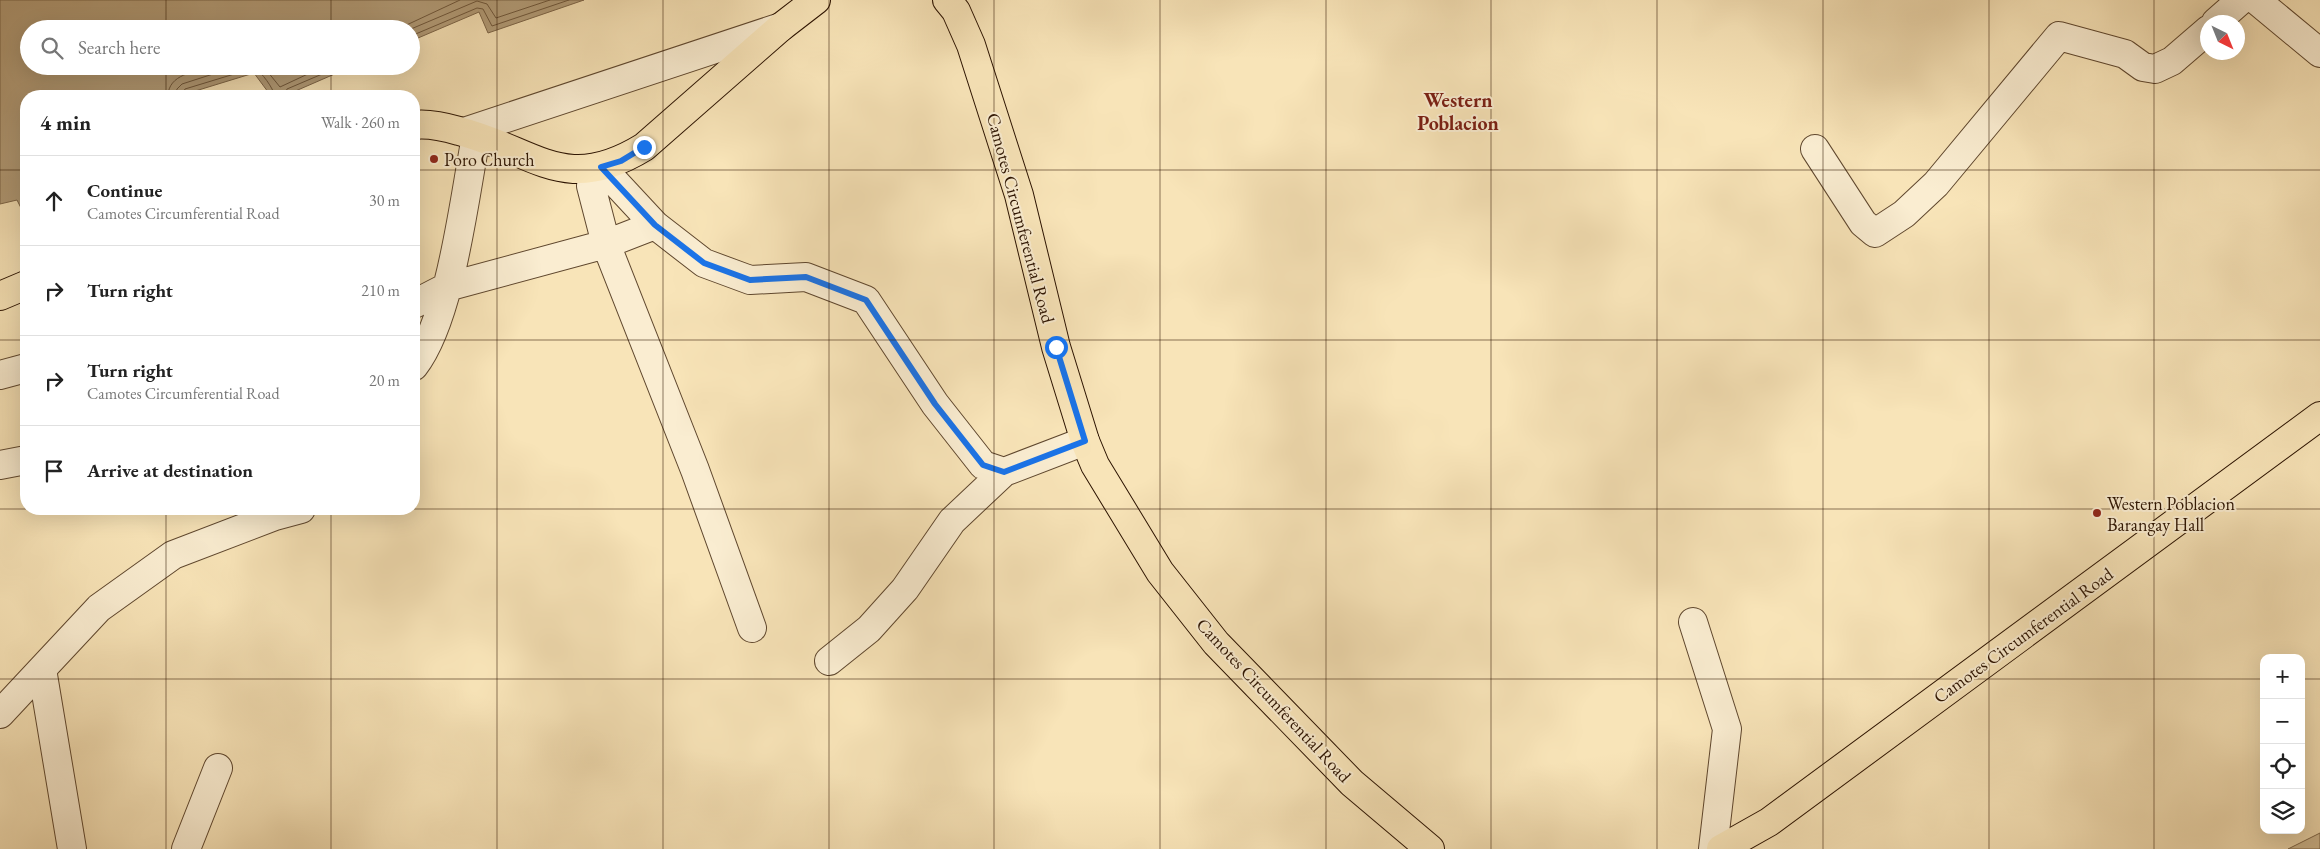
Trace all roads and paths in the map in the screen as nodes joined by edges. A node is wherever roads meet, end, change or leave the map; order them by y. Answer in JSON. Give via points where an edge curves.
{"nodes":[{"id":1,"x":816,"y":0,"type":"edge"},
{"id":2,"x":947,"y":0,"type":"edge"},
{"id":3,"x":2241,"y":0,"type":"edge"},
{"id":4,"x":2256,"y":0,"type":"edge"},
{"id":5,"x":2224,"y":15,"type":"edge"},
{"id":6,"x":781,"y":27,"type":"junction"},
{"id":7,"x":2200,"y":37,"type":"edge"},
{"id":8,"x":2320,"y":53,"type":"edge"},
{"id":9,"x":420,"y":124,"type":"edge"},
{"id":10,"x":470,"y":135,"type":"junction"},
{"id":11,"x":1815,"y":149,"type":"dead end"},
{"id":12,"x":597,"y":168,"type":"junction"},
{"id":13,"x":655,"y":225,"type":"junction"},
{"id":14,"x":606,"y":244,"type":"junction"},
{"id":15,"x":447,"y":287,"type":"junction"},
{"id":16,"x":20,"y":288,"type":"edge"},
{"id":17,"x":0,"y":296,"type":"edge"},
{"id":18,"x":420,"y":301,"type":"edge"},
{"id":19,"x":420,"y":358,"type":"edge"},
{"id":20,"x":20,"y":370,"type":"edge"},
{"id":21,"x":0,"y":375,"type":"edge"},
{"id":22,"x":2320,"y":416,"type":"edge"},
{"id":23,"x":1085,"y":441,"type":"junction"},
{"id":24,"x":20,"y":461,"type":"edge"},
{"id":25,"x":0,"y":465,"type":"edge"},
{"id":26,"x":1004,"y":472,"type":"junction"},
{"id":27,"x":278,"y":515,"type":"edge"},
{"id":28,"x":1693,"y":622,"type":"dead end"},
{"id":29,"x":752,"y":628,"type":"dead end"},
{"id":30,"x":829,"y":660,"type":"dead end"},
{"id":31,"x":42,"y":669,"type":"junction"},
{"id":32,"x":0,"y":714,"type":"edge"},
{"id":33,"x":218,"y":768,"type":"dead end"},
{"id":34,"x":72,"y":849,"type":"edge"},
{"id":35,"x":186,"y":849,"type":"edge"},
{"id":36,"x":1430,"y":849,"type":"edge"},
{"id":37,"x":1713,"y":849,"type":"edge"},
{"id":38,"x":1722,"y":849,"type":"edge"}],
"edges":[{"from":1,"to":6,"type":"main road"},
{"from":2,"to":23,"type":"main road","name":"Camotes Circumferential Road","via":[[956,11],[971,45],[1004,148],[1056,347]]},
{"from":3,"to":5,"type":"street"},
{"from":4,"to":8,"type":"street"},
{"from":6,"to":10,"type":"street"},
{"from":6,"to":12,"type":"main road","via":[[644,147],[621,161]]},
{"from":7,"to":11,"type":"street","via":[[2172,61],[2155,69],[2143,67],[2125,54],[2059,36],[1936,184],[1904,214],[1875,233],[1863,223]]},
{"from":9,"to":10,"type":"main road"},
{"from":10,"to":12,"type":"main road","via":[[556,167],[575,170]]},
{"from":10,"to":15,"type":"street"},
{"from":12,"to":13,"type":"street"},
{"from":12,"to":14,"type":"street","via":[[591,186]]},
{"from":13,"to":14,"type":"street"},
{"from":13,"to":26,"type":"street","via":[[704,263],[750,280],[806,277],[866,300],[935,404],[983,465]]},
{"from":14,"to":15,"type":"street"},
{"from":14,"to":29,"type":"street","via":[[695,470]]},
{"from":15,"to":18,"type":"street"},
{"from":15,"to":19,"type":"street"},
{"from":16,"to":17,"type":"main road"},
{"from":20,"to":21,"type":"street"},
{"from":22,"to":38,"type":"main road","name":"Camotes Circumferential Road","via":[[1769,822]]},
{"from":23,"to":26,"type":"street"},
{"from":23,"to":36,"type":"main road","name":"Camotes Circumferential Road","via":[[1095,465],[1160,572],[1216,644],[1352,783]]},
{"from":24,"to":25,"type":"street"},
{"from":26,"to":30,"type":"street","via":[[952,521],[904,589],[869,629]]},
{"from":27,"to":31,"type":"street","via":[[172,555],[99,608]]},
{"from":28,"to":37,"type":"street","via":[[1727,729]]},
{"from":31,"to":32,"type":"street"},
{"from":31,"to":34,"type":"street"},
{"from":33,"to":35,"type":"street"}]}
